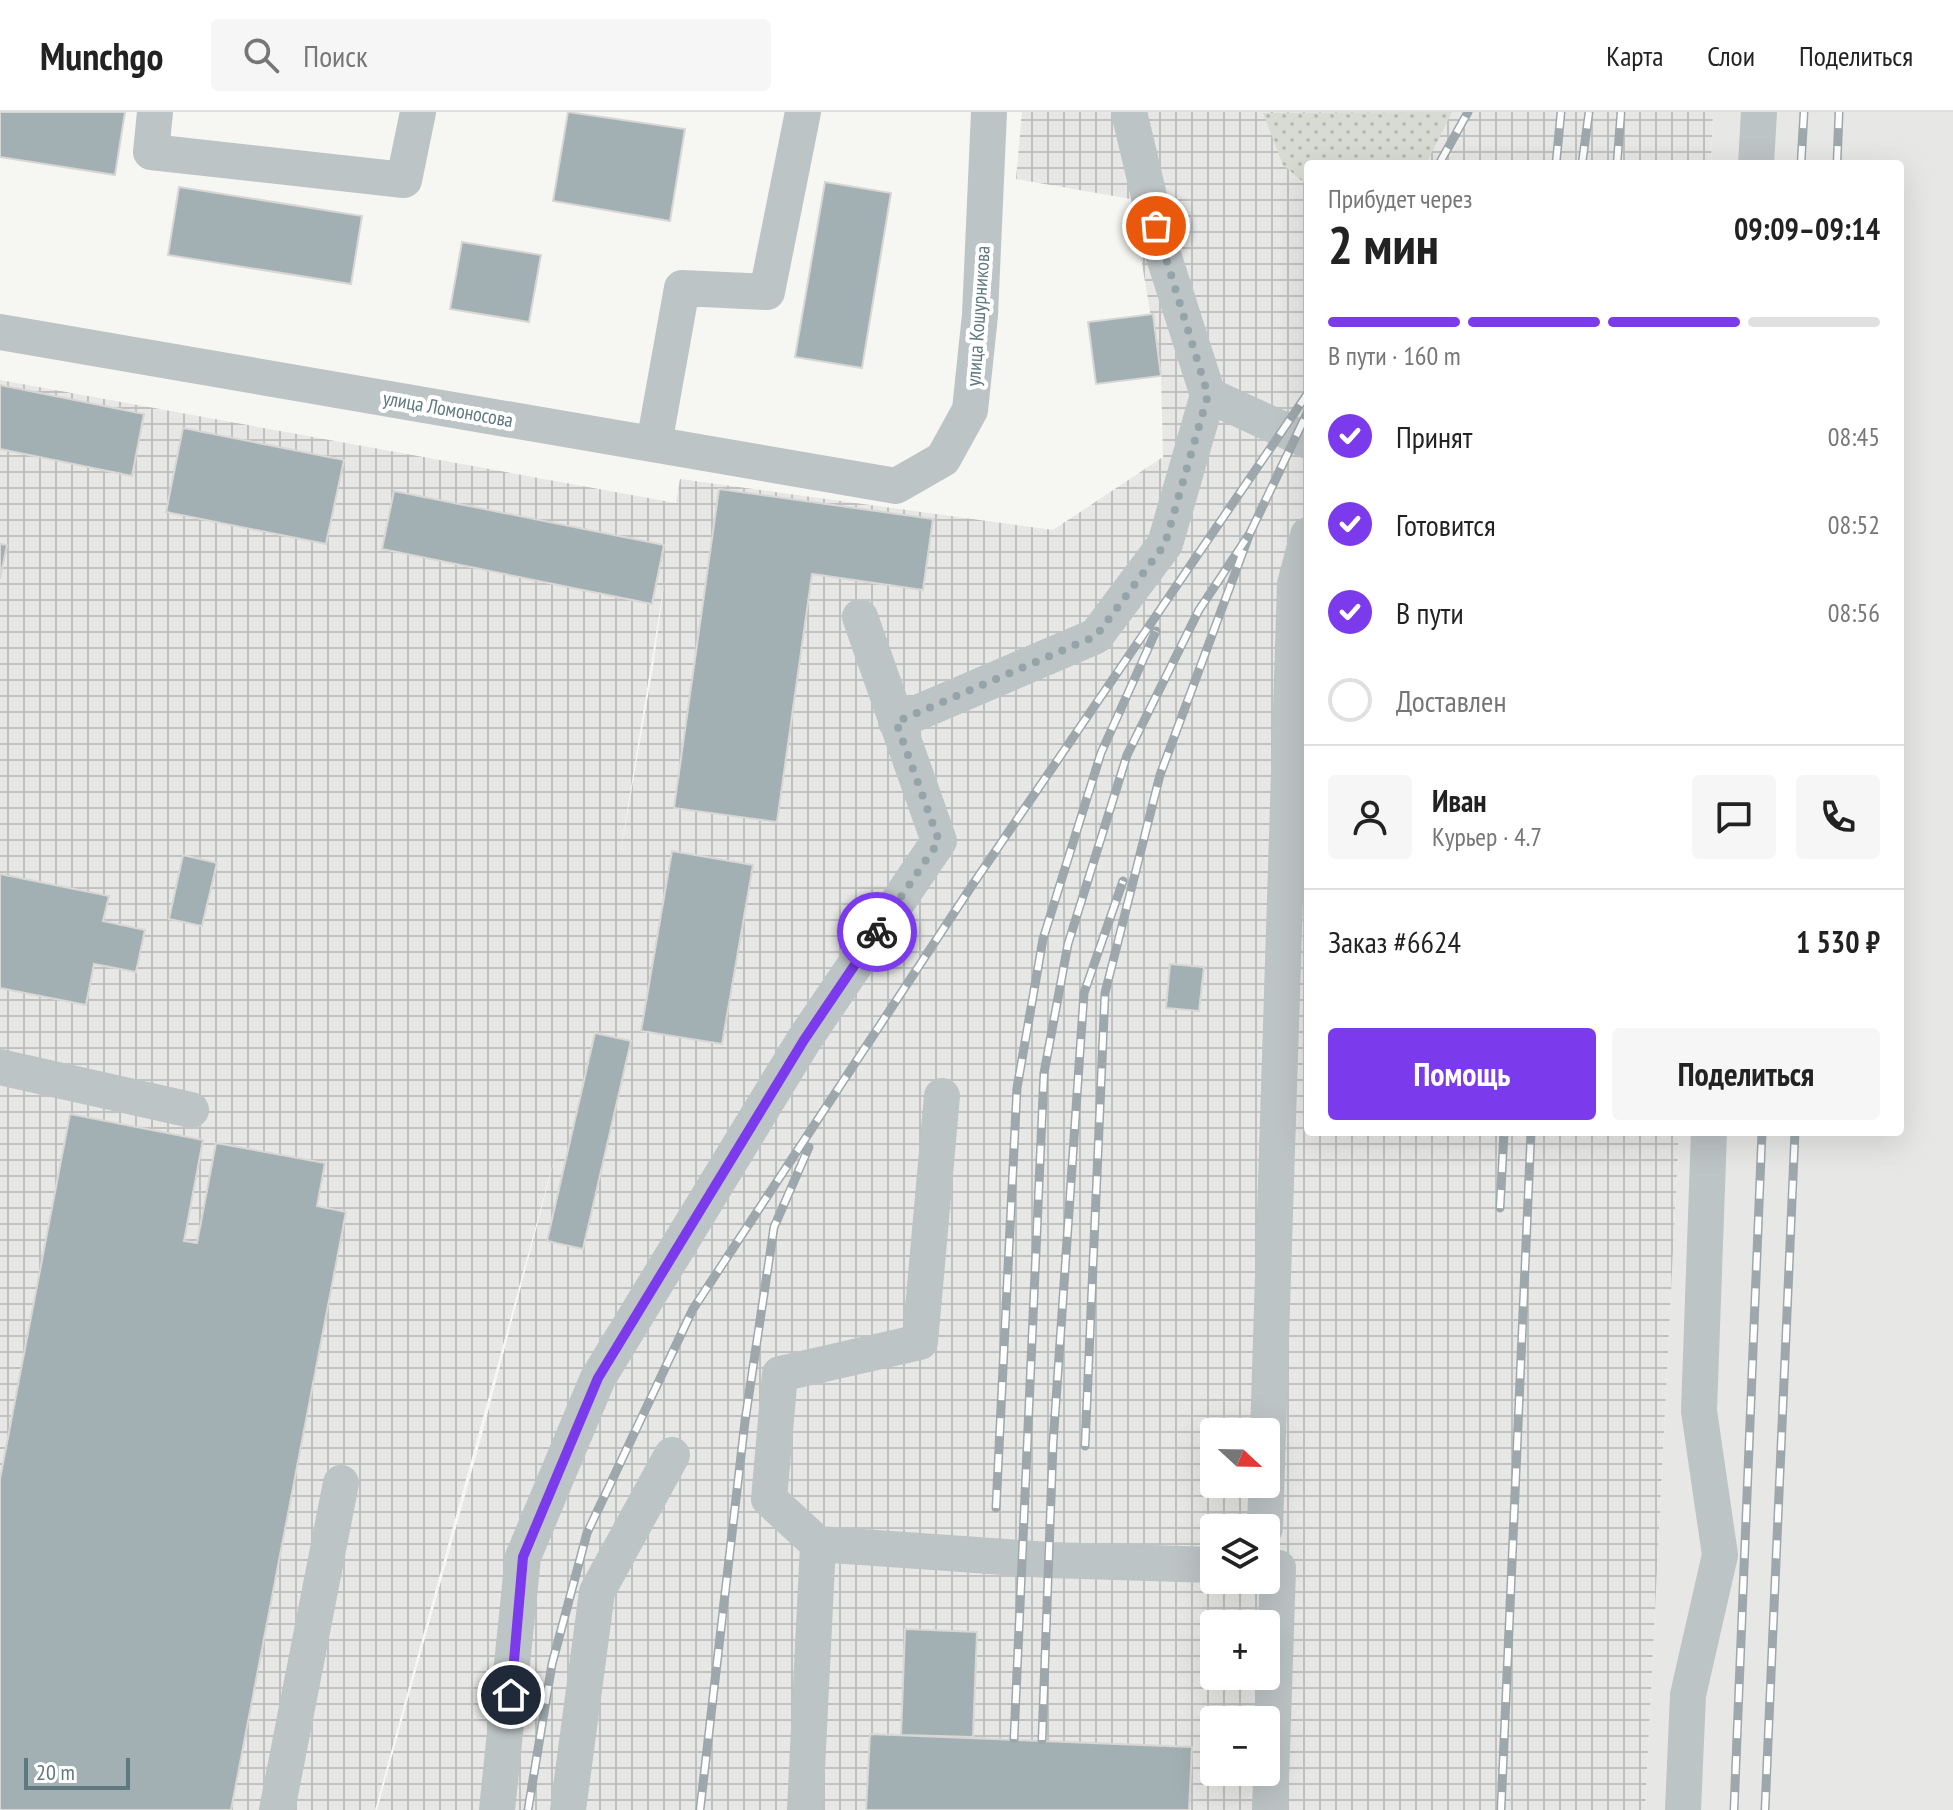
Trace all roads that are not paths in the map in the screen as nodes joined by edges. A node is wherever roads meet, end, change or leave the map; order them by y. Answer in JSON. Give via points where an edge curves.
{"nodes":[{"id":1,"x":155,"y":112,"type":"edge"},
{"id":2,"x":418,"y":112,"type":"edge"},
{"id":3,"x":803,"y":112,"type":"edge"},
{"id":4,"x":989,"y":112,"type":"edge"},
{"id":5,"x":1129,"y":112,"type":"edge"},
{"id":6,"x":1759,"y":112,"type":"edge"},
{"id":7,"x":1756,"y":160,"type":"edge"},
{"id":8,"x":0,"y":332,"type":"edge"},
{"id":9,"x":1208,"y":395,"type":"junction"},
{"id":10,"x":1304,"y":439,"type":"edge"},
{"id":11,"x":654,"y":444,"type":"junction"},
{"id":12,"x":896,"y":486,"type":"joint"},
{"id":13,"x":1304,"y":550,"type":"edge"},
{"id":14,"x":860,"y":617,"type":"dead end"},
{"id":15,"x":896,"y":722,"type":"junction"},
{"id":16,"x":0,"y":1067,"type":"edge"},
{"id":17,"x":942,"y":1096,"type":"dead end"},
{"id":18,"x":191,"y":1110,"type":"dead end"},
{"id":19,"x":1709,"y":1136,"type":"edge"},
{"id":20,"x":672,"y":1455,"type":"dead end"},
{"id":21,"x":341,"y":1483,"type":"dead end"},
{"id":22,"x":1265,"y":1514,"type":"edge"},
{"id":23,"x":818,"y":1544,"type":"junction"},
{"id":24,"x":1200,"y":1565,"type":"edge"},
{"id":25,"x":1277,"y":1594,"type":"edge"},
{"id":26,"x":277,"y":1810,"type":"edge"},
{"id":27,"x":497,"y":1810,"type":"edge"},
{"id":28,"x":568,"y":1810,"type":"edge"},
{"id":29,"x":805,"y":1810,"type":"edge"},
{"id":30,"x":1270,"y":1810,"type":"edge"},
{"id":31,"x":1683,"y":1810,"type":"edge"}],
"edges":[{"from":1,"to":2,"type":"street","via":[[151,152],[404,180]]},
{"from":3,"to":11,"type":"street","via":[[767,292],[682,288]]},
{"from":4,"to":12,"type":"street","name":"улица Кошурникова","via":[[970,410],[943,459]]},
{"from":5,"to":9,"type":"street","via":[[1162,251]]},
{"from":6,"to":7,"type":"street"},
{"from":8,"to":11,"type":"street","name":"улица Ломоносова"},
{"from":9,"to":10,"type":"street"},
{"from":9,"to":15,"type":"street","via":[[1165,544],[1096,636]]},
{"from":11,"to":12,"type":"street","name":"улица Ломоносова"},
{"from":13,"to":22,"type":"street","via":[[1295,584]]},
{"from":14,"to":15,"type":"street"},
{"from":15,"to":27,"type":"street","via":[[939,841],[804,1040],[598,1378],[523,1557]]},
{"from":16,"to":18,"type":"street"},
{"from":17,"to":23,"type":"street","via":[[920,1342],[780,1374],[769,1499]]},
{"from":19,"to":31,"type":"street","via":[[1699,1411],[1720,1555],[1688,1695]]},
{"from":20,"to":28,"type":"street","via":[[597,1592]]},
{"from":21,"to":26,"type":"street"},
{"from":23,"to":24,"type":"street"},
{"from":23,"to":29,"type":"street"},
{"from":25,"to":30,"type":"street"}]}
